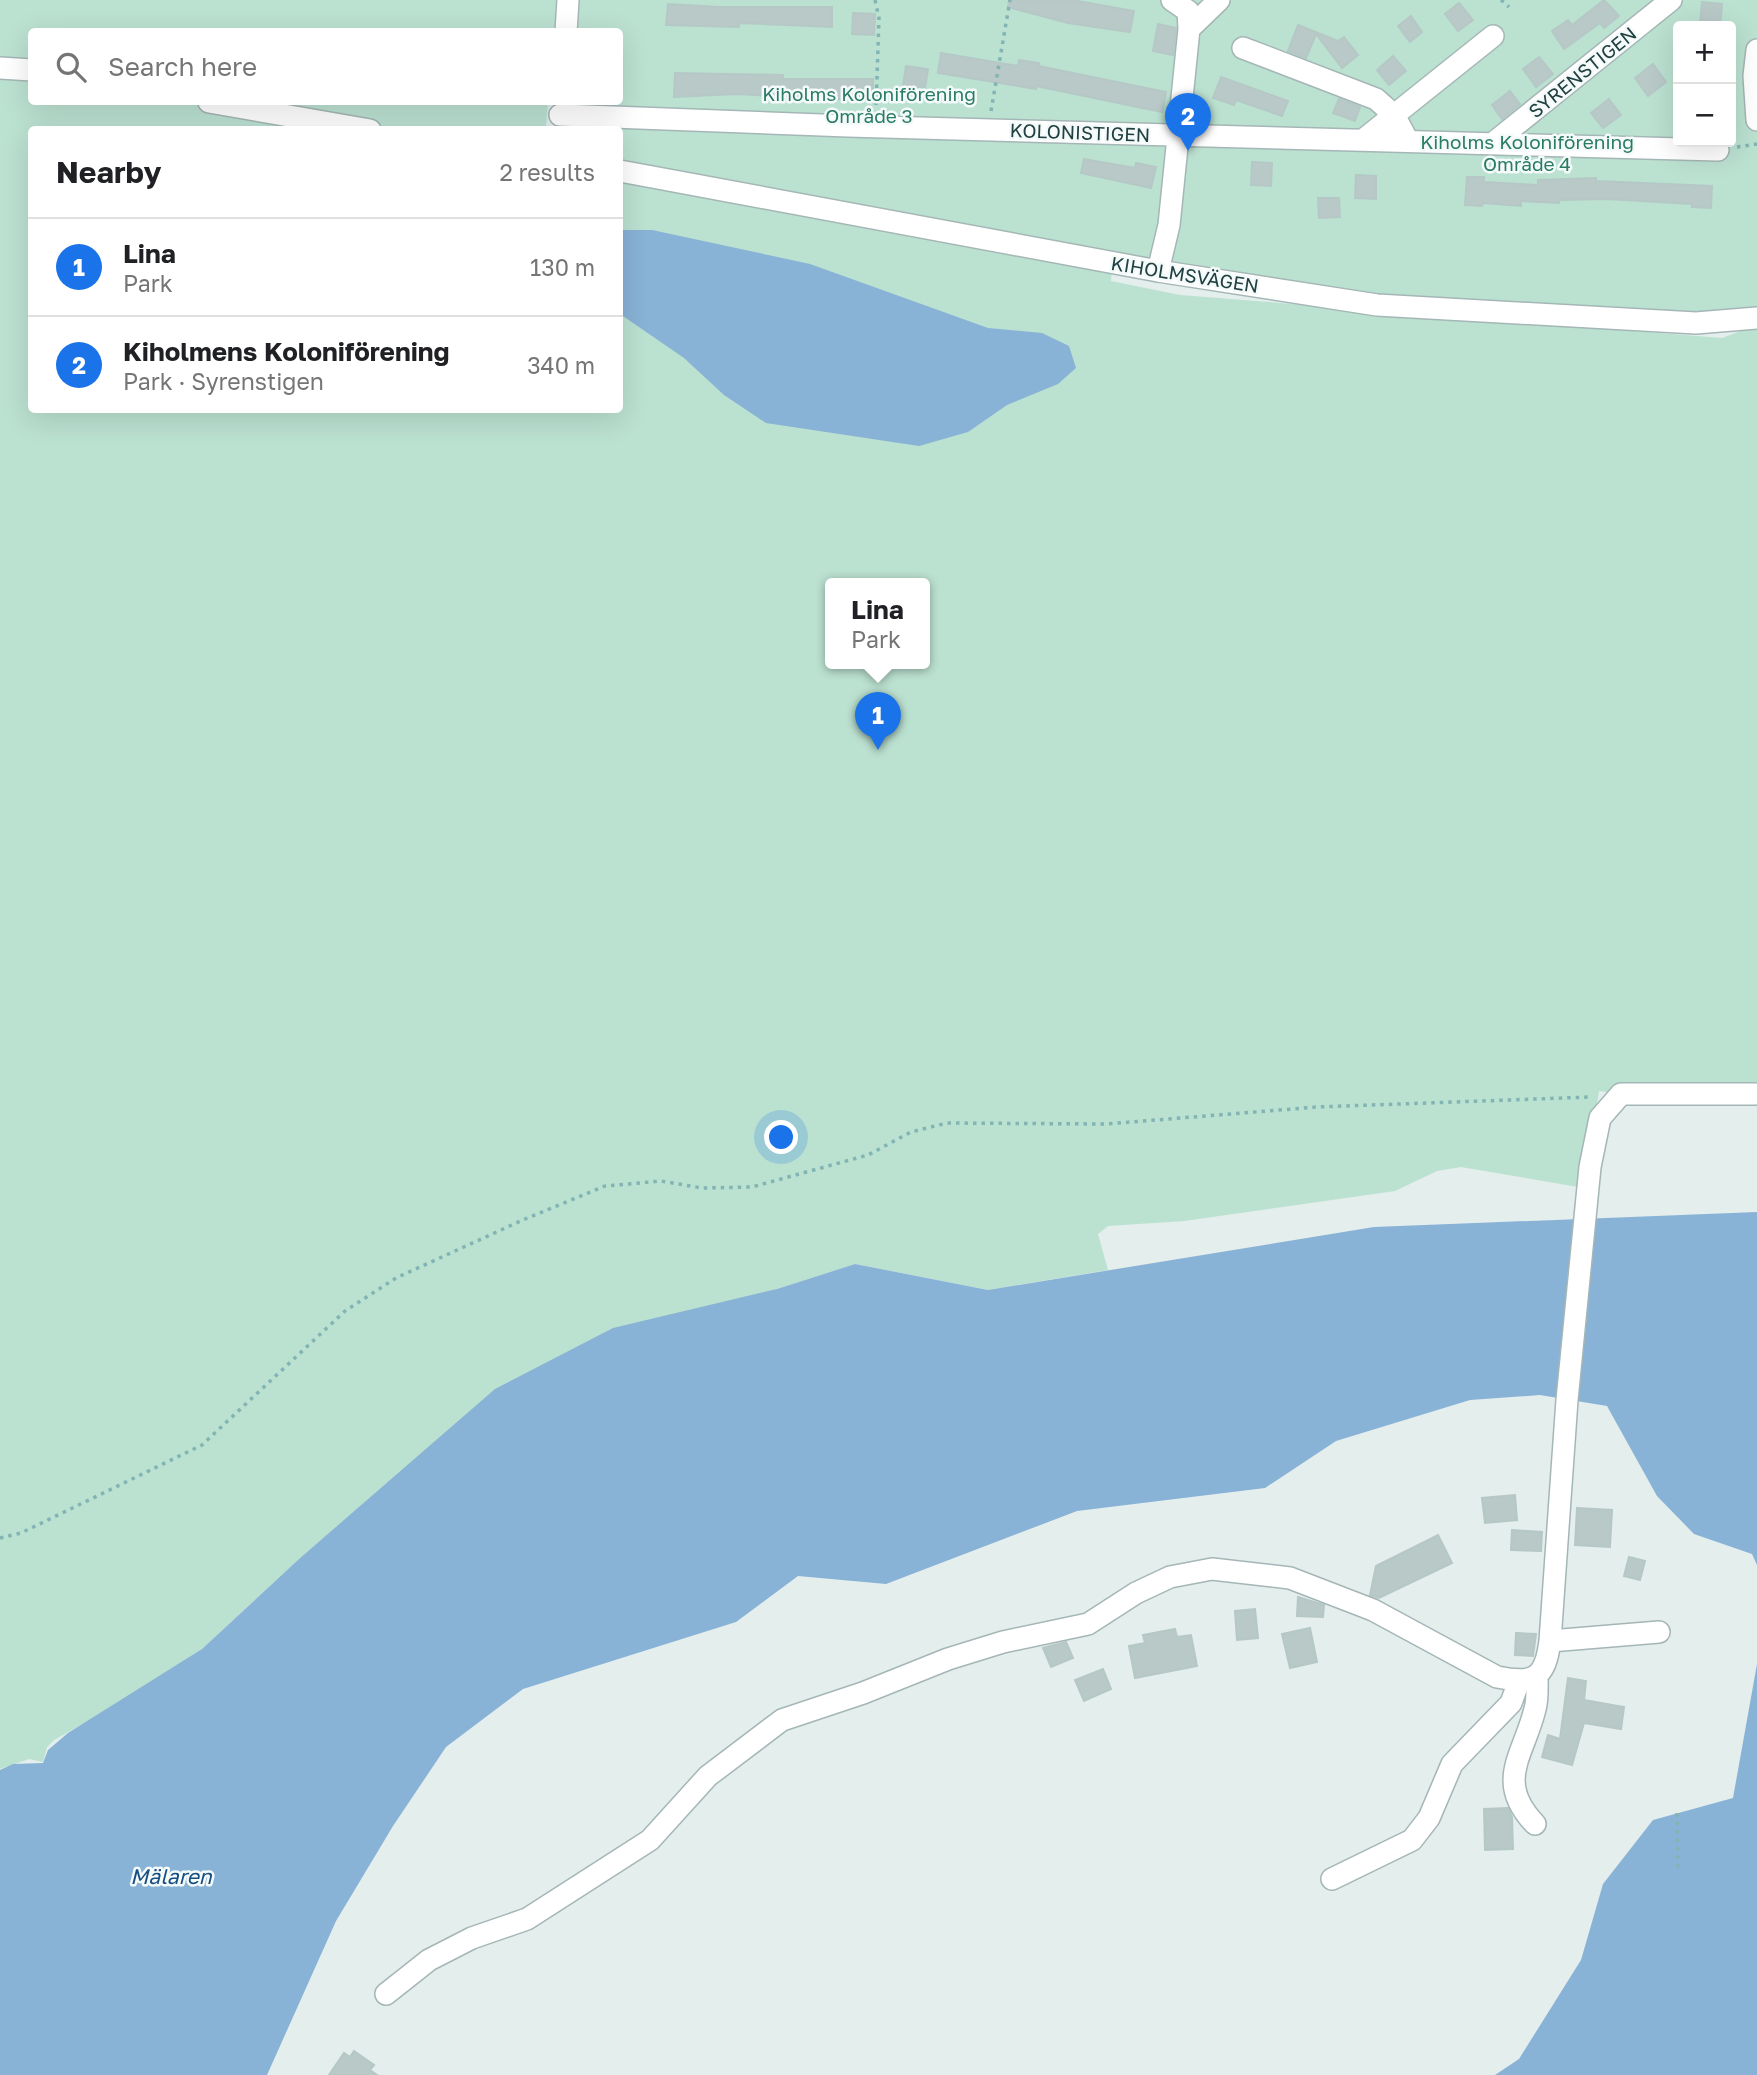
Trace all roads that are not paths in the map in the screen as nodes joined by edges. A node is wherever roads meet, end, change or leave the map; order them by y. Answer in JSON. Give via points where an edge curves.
{"nodes":[{"id":1,"x":568,"y":0,"type":"edge"},
{"id":2,"x":1172,"y":0,"type":"edge"},
{"id":3,"x":1219,"y":0,"type":"edge"},
{"id":4,"x":1671,"y":0,"type":"edge"},
{"id":5,"x":566,"y":28,"type":"edge"},
{"id":6,"x":1189,"y":29,"type":"junction"},
{"id":7,"x":1493,"y":36,"type":"dead end"},
{"id":8,"x":1242,"y":48,"type":"dead end"},
{"id":9,"x":1757,"y":50,"type":"edge"},
{"id":10,"x":0,"y":68,"type":"edge"},
{"id":11,"x":28,"y":70,"type":"edge"},
{"id":12,"x":226,"y":105,"type":"edge"},
{"id":13,"x":559,"y":115,"type":"edge"},
{"id":14,"x":1394,"y":115,"type":"junction"},
{"id":15,"x":1757,"y":120,"type":"edge"},
{"id":16,"x":347,"y":126,"type":"edge"},
{"id":17,"x":1180,"y":135,"type":"junction"},
{"id":18,"x":1363,"y":140,"type":"junction"},
{"id":19,"x":1408,"y":141,"type":"junction"},
{"id":20,"x":1492,"y":144,"type":"junction"},
{"id":21,"x":1718,"y":150,"type":"dead end"},
{"id":22,"x":623,"y":172,"type":"edge"},
{"id":23,"x":1158,"y":271,"type":"junction"},
{"id":24,"x":1757,"y":318,"type":"edge"},
{"id":25,"x":1757,"y":1094,"type":"edge"},
{"id":26,"x":1659,"y":1632,"type":"dead end"},
{"id":27,"x":1550,"y":1641,"type":"junction"},
{"id":28,"x":1528,"y":1679,"type":"junction"},
{"id":29,"x":1535,"y":1824,"type":"dead end"},
{"id":30,"x":1332,"y":1879,"type":"dead end"},
{"id":31,"x":386,"y":1994,"type":"dead end"}],
"edges":[{"from":1,"to":5,"type":"street"},
{"from":2,"to":6,"type":"street","via":[[1188,11]]},
{"from":3,"to":6,"type":"street"},
{"from":4,"to":20,"type":"street","name":"SYRENSTIGEN"},
{"from":6,"to":17,"type":"street"},
{"from":7,"to":14,"type":"street"},
{"from":8,"to":14,"type":"street","via":[[1377,99]]},
{"from":9,"to":15,"type":"street"},
{"from":10,"to":11,"type":"street"},
{"from":12,"to":16,"type":"street"},
{"from":13,"to":17,"type":"street","name":"KOLONISTIGEN"},
{"from":14,"to":18,"type":"street"},
{"from":14,"to":19,"type":"street"},
{"from":17,"to":18,"type":"street","name":"SYRENSTIGEN"},
{"from":17,"to":23,"type":"street","via":[[1169,225]]},
{"from":18,"to":19,"type":"street","name":"SYRENSTIGEN"},
{"from":19,"to":20,"type":"street","name":"SYRENSTIGEN"},
{"from":20,"to":21,"type":"street","name":"SYRENSTIGEN"},
{"from":22,"to":23,"type":"street","name":"KIHOLMSVÄGEN"},
{"from":23,"to":24,"type":"street","name":"KIHOLMSVÄGEN","via":[[1377,305],[1696,323]]},
{"from":25,"to":27,"type":"street","via":[[1621,1094],[1600,1118],[1567,1400]]},
{"from":26,"to":27,"type":"street"},
{"from":27,"to":28,"type":"street","via":[[1547,1664]]},
{"from":28,"to":29,"type":"street","via":[[1536,1707],[1515,1772],[1520,1808]]},
{"from":28,"to":30,"type":"street","via":[[1452,1764],[1429,1818],[1412,1840]]},
{"from":28,"to":31,"type":"street","via":[[1497,1677],[1373,1610],[1290,1578],[1212,1569],[1170,1577],[1088,1624],[1003,1642],[782,1720],[708,1776],[650,1840],[527,1919],[472,1938],[429,1960]]}]}
